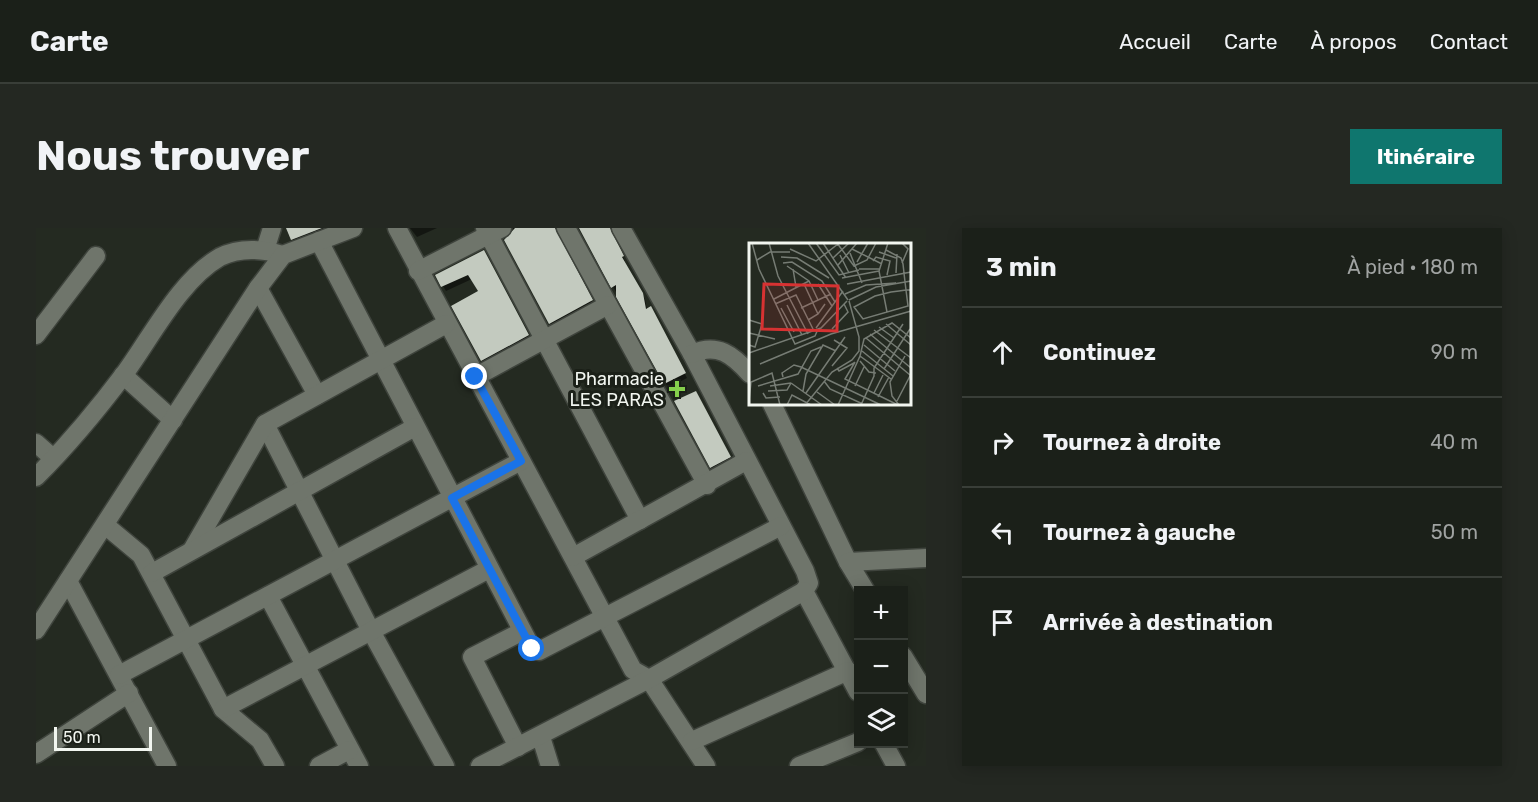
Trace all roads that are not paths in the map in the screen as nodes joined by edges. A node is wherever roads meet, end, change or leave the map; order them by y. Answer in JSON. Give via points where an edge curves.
{"nodes":[{"id":1,"x":272,"y":228,"type":"edge"},
{"id":2,"x":353,"y":228,"type":"edge"},
{"id":3,"x":397,"y":228,"type":"edge"},
{"id":4,"x":566,"y":228,"type":"edge"},
{"id":5,"x":621,"y":228,"type":"edge"},
{"id":6,"x":492,"y":231,"type":"edge"},
{"id":7,"x":319,"y":242,"type":"junction"},
{"id":8,"x":274,"y":253,"type":"junction"},
{"id":9,"x":96,"y":256,"type":"dead end"},
{"id":10,"x":418,"y":271,"type":"junction"},
{"id":11,"x":258,"y":288,"type":"junction"},
{"id":12,"x":608,"y":304,"type":"junction"},
{"id":13,"x":446,"y":324,"type":"junction"},
{"id":14,"x":36,"y":335,"type":"edge"},
{"id":15,"x":543,"y":339,"type":"junction"},
{"id":16,"x":692,"y":354,"type":"junction"},
{"id":17,"x":380,"y":360,"type":"junction"},
{"id":18,"x":749,"y":373,"type":"edge"},
{"id":19,"x":123,"y":375,"type":"junction"},
{"id":20,"x":475,"y":377,"type":"junction"},
{"id":21,"x":317,"y":395,"type":"junction"},
{"id":22,"x":772,"y":405,"type":"edge"},
{"id":23,"x":173,"y":420,"type":"junction"},
{"id":24,"x":266,"y":424,"type":"junction"},
{"id":25,"x":415,"y":427,"type":"junction"},
{"id":26,"x":36,"y":443,"type":"edge"},
{"id":27,"x":53,"y":459,"type":"junction"},
{"id":28,"x":521,"y":461,"type":"junction"},
{"id":29,"x":746,"y":461,"type":"junction"},
{"id":30,"x":36,"y":477,"type":"edge"},
{"id":31,"x":707,"y":485,"type":"junction"},
{"id":32,"x":298,"y":490,"type":"junction"},
{"id":33,"x":452,"y":498,"type":"junction"},
{"id":34,"x":640,"y":520,"type":"junction"},
{"id":35,"x":105,"y":525,"type":"junction"},
{"id":36,"x":781,"y":526,"type":"junction"},
{"id":37,"x":192,"y":550,"type":"junction"},
{"id":38,"x":573,"y":557,"type":"junction"},
{"id":39,"x":926,"y":558,"type":"edge"},
{"id":40,"x":334,"y":561,"type":"junction"},
{"id":41,"x":848,"y":562,"type":"junction"},
{"id":42,"x":489,"y":569,"type":"junction"},
{"id":43,"x":152,"y":573,"type":"junction"},
{"id":44,"x":68,"y":581,"type":"junction"},
{"id":45,"x":862,"y":586,"type":"edge"},
{"id":46,"x":804,"y":591,"type":"junction"},
{"id":47,"x":268,"y":596,"type":"junction"},
{"id":48,"x":606,"y":617,"type":"junction"},
{"id":49,"x":37,"y":627,"type":"edge"},
{"id":50,"x":371,"y":631,"type":"junction"},
{"id":51,"x":521,"y":632,"type":"junction"},
{"id":52,"x":187,"y":639,"type":"junction"},
{"id":53,"x":908,"y":664,"type":"edge"},
{"id":54,"x":305,"y":666,"type":"junction"},
{"id":55,"x":848,"y":671,"type":"junction"},
{"id":56,"x":119,"y":675,"type":"junction"},
{"id":57,"x":649,"y":679,"type":"junction"},
{"id":58,"x":854,"y":684,"type":"edge"},
{"id":59,"x":129,"y":693,"type":"junction"},
{"id":60,"x":926,"y":694,"type":"edge"},
{"id":61,"x":223,"y":710,"type":"junction"},
{"id":62,"x":541,"y":736,"type":"junction"},
{"id":63,"x":692,"y":741,"type":"junction"},
{"id":64,"x":854,"y":744,"type":"edge"},
{"id":65,"x":518,"y":747,"type":"junction"},
{"id":66,"x":886,"y":748,"type":"edge"},
{"id":67,"x":349,"y":750,"type":"junction"},
{"id":68,"x":36,"y":754,"type":"edge"},
{"id":69,"x":167,"y":766,"type":"edge"},
{"id":70,"x":275,"y":766,"type":"edge"},
{"id":71,"x":319,"y":766,"type":"edge"},
{"id":72,"x":359,"y":766,"type":"edge"},
{"id":73,"x":445,"y":766,"type":"edge"},
{"id":74,"x":480,"y":766,"type":"edge"},
{"id":75,"x":550,"y":766,"type":"edge"},
{"id":76,"x":706,"y":766,"type":"edge"},
{"id":77,"x":799,"y":766,"type":"edge"},
{"id":78,"x":896,"y":766,"type":"edge"}],
"edges":[{"from":1,"to":8,"type":"street"},
{"from":2,"to":7,"type":"street"},
{"from":3,"to":10,"type":"street"},
{"from":4,"to":12,"type":"street"},
{"from":5,"to":16,"type":"street"},
{"from":6,"to":10,"type":"street"},
{"from":6,"to":15,"type":"street"},
{"from":7,"to":8,"type":"street"},
{"from":7,"to":17,"type":"street"},
{"from":8,"to":11,"type":"street"},
{"from":8,"to":19,"type":"street","via":[[249,250],[222,256],[197,274]]},
{"from":9,"to":14,"type":"street"},
{"from":10,"to":13,"type":"street"},
{"from":11,"to":21,"type":"street"},
{"from":11,"to":23,"type":"street"},
{"from":12,"to":15,"type":"street"},
{"from":12,"to":31,"type":"street"},
{"from":13,"to":17,"type":"street"},
{"from":13,"to":20,"type":"street"},
{"from":15,"to":20,"type":"street"},
{"from":15,"to":34,"type":"street"},
{"from":16,"to":18,"type":"street","via":[[706,348],[719,349]]},
{"from":16,"to":29,"type":"street"},
{"from":17,"to":21,"type":"street"},
{"from":17,"to":25,"type":"street"},
{"from":19,"to":23,"type":"street"},
{"from":19,"to":27,"type":"street"},
{"from":20,"to":28,"type":"street"},
{"from":21,"to":24,"type":"street"},
{"from":22,"to":41,"type":"street"},
{"from":23,"to":35,"type":"street"},
{"from":24,"to":32,"type":"street"},
{"from":24,"to":37,"type":"street"},
{"from":25,"to":32,"type":"street"},
{"from":25,"to":33,"type":"street"},
{"from":26,"to":27,"type":"street"},
{"from":27,"to":30,"type":"street"},
{"from":28,"to":33,"type":"street"},
{"from":28,"to":38,"type":"street"},
{"from":29,"to":31,"type":"street"},
{"from":29,"to":36,"type":"street"},
{"from":31,"to":34,"type":"street"},
{"from":32,"to":37,"type":"street"},
{"from":32,"to":40,"type":"street"},
{"from":33,"to":40,"type":"street"},
{"from":33,"to":42,"type":"street"},
{"from":34,"to":38,"type":"street"},
{"from":35,"to":43,"type":"street","via":[[135,548]]},
{"from":35,"to":44,"type":"street"},
{"from":36,"to":46,"type":"street","via":[[805,571],[809,583]]},
{"from":36,"to":48,"type":"street"},
{"from":37,"to":43,"type":"street"},
{"from":38,"to":48,"type":"street"},
{"from":39,"to":41,"type":"street"},
{"from":40,"to":47,"type":"street"},
{"from":40,"to":50,"type":"street"},
{"from":41,"to":45,"type":"street"},
{"from":42,"to":50,"type":"street"},
{"from":42,"to":51,"type":"street"},
{"from":43,"to":52,"type":"street"},
{"from":44,"to":49,"type":"street"},
{"from":44,"to":56,"type":"street"},
{"from":46,"to":55,"type":"street"},
{"from":46,"to":57,"type":"street"},
{"from":47,"to":52,"type":"street"},
{"from":47,"to":54,"type":"street"},
{"from":48,"to":51,"type":"street","via":[[540,651],[532,649]]},
{"from":48,"to":57,"type":"street","via":[[633,670]]},
{"from":50,"to":54,"type":"street"},
{"from":50,"to":73,"type":"street"},
{"from":51,"to":65,"type":"street","via":[[472,657]]},
{"from":52,"to":56,"type":"street"},
{"from":52,"to":61,"type":"street"},
{"from":53,"to":60,"type":"street"},
{"from":54,"to":61,"type":"street"},
{"from":54,"to":67,"type":"street"},
{"from":55,"to":58,"type":"street"},
{"from":55,"to":63,"type":"street"},
{"from":56,"to":59,"type":"street"},
{"from":57,"to":62,"type":"street"},
{"from":57,"to":63,"type":"street"},
{"from":59,"to":68,"type":"street"},
{"from":59,"to":69,"type":"street"},
{"from":61,"to":70,"type":"street","via":[[260,740]]},
{"from":62,"to":65,"type":"street"},
{"from":62,"to":75,"type":"street"},
{"from":63,"to":76,"type":"street"},
{"from":64,"to":77,"type":"street"},
{"from":65,"to":74,"type":"street"},
{"from":66,"to":78,"type":"street"},
{"from":67,"to":71,"type":"street"},
{"from":67,"to":72,"type":"street"}]}
